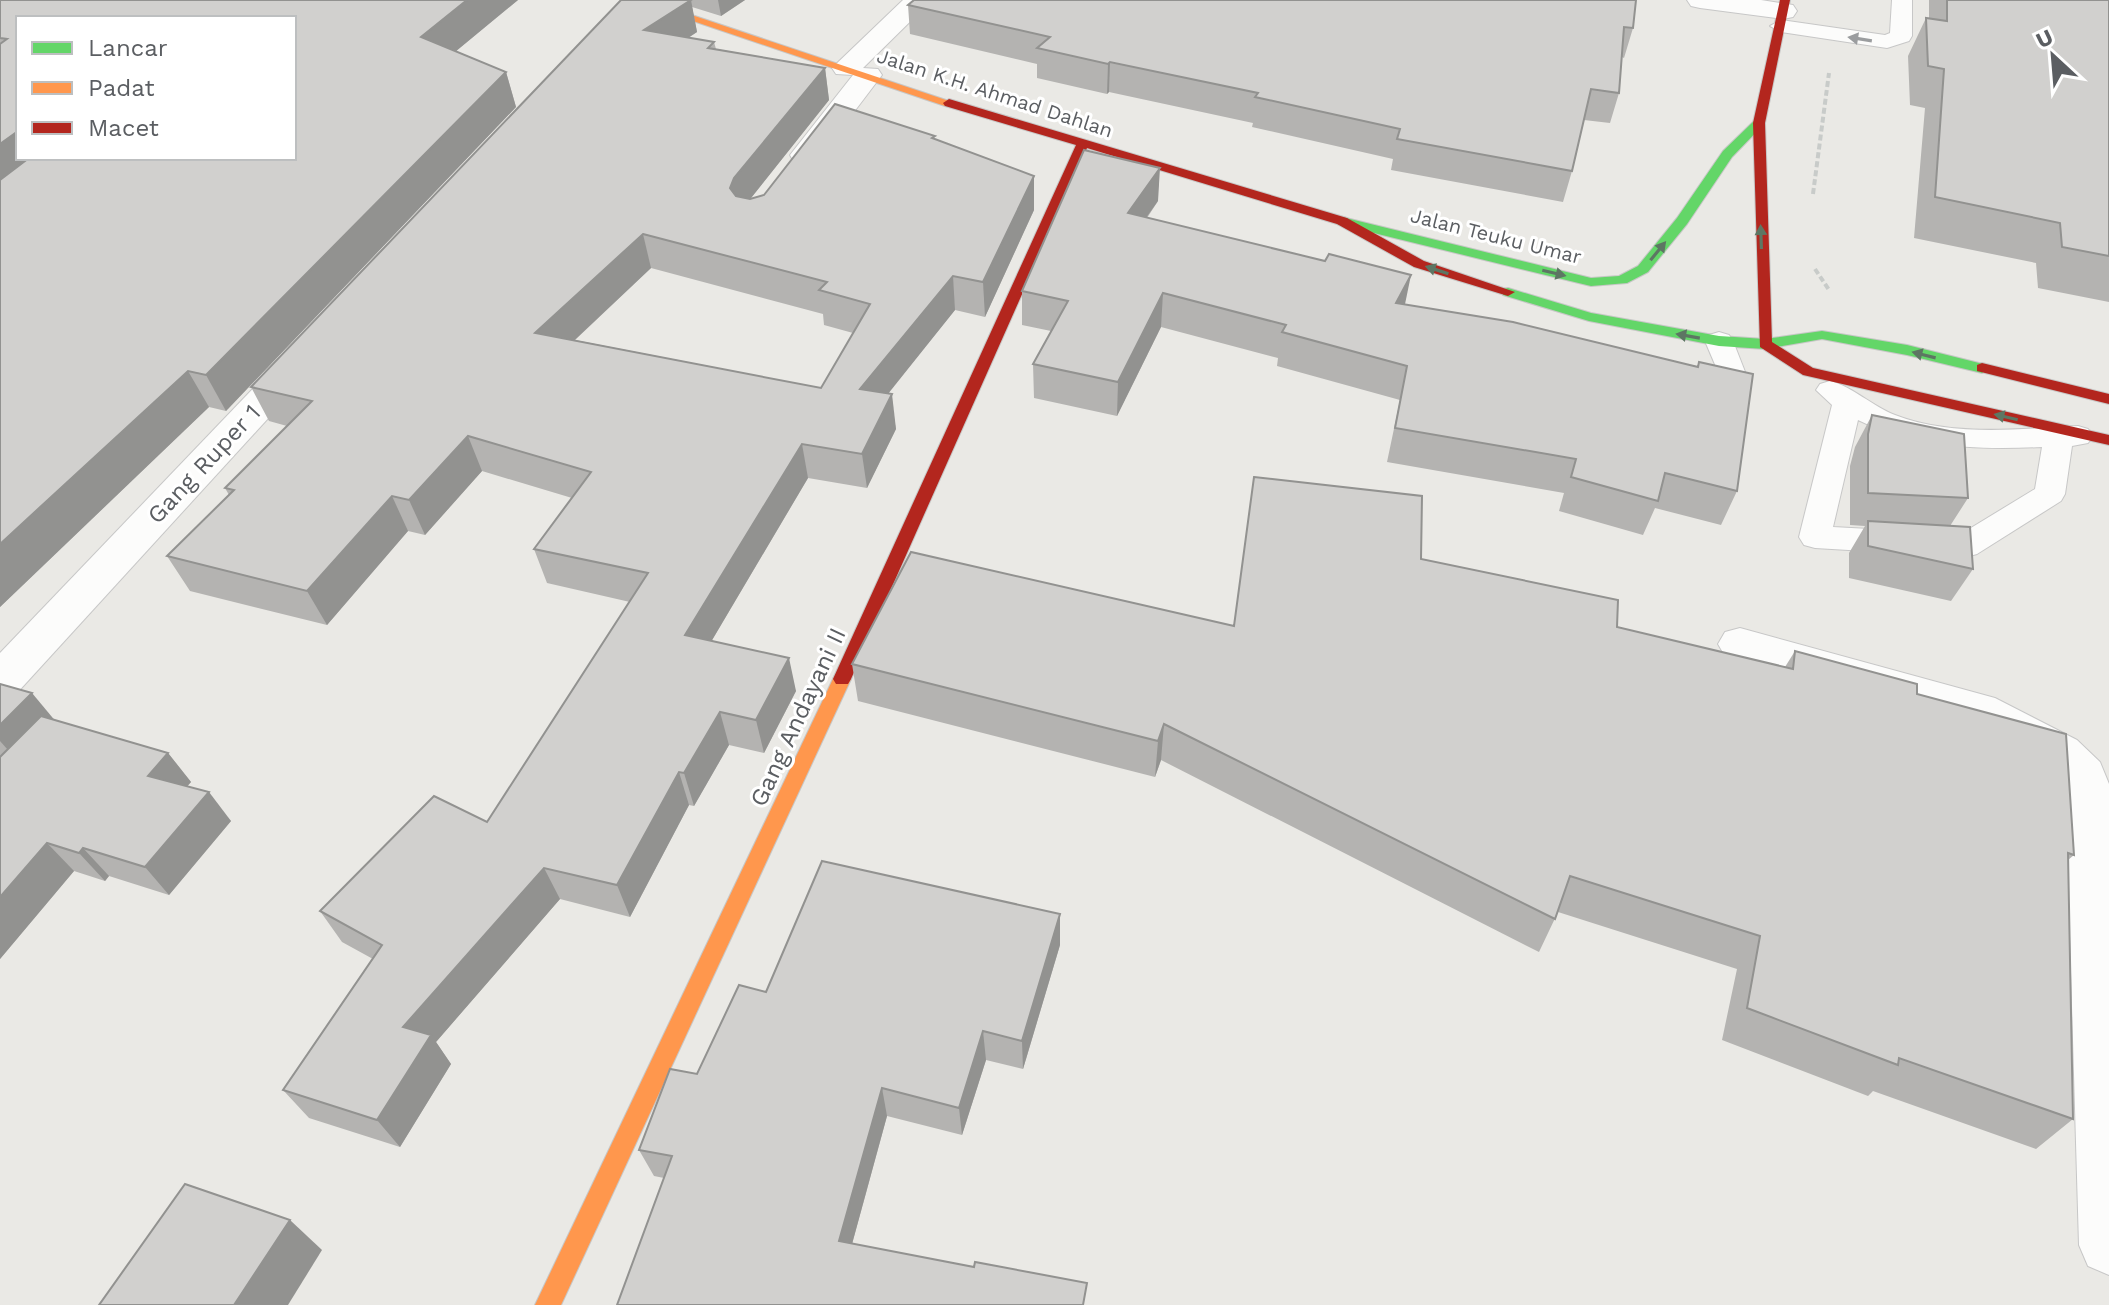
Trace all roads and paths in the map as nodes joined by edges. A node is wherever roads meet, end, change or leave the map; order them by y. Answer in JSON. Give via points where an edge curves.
{"nodes":[{"id":1,"x":919,"y":0,"type":"edge"},
{"id":2,"x":1700,"y":0,"type":"edge"},
{"id":3,"x":1902,"y":0,"type":"edge"},
{"id":4,"x":630,"y":8,"type":"edge"},
{"id":5,"x":1783,"y":12,"type":"edge"},
{"id":6,"x":1834,"y":35,"type":"junction"},
{"id":7,"x":857,"y":72,"type":"junction"},
{"id":8,"x":1759,"y":123,"type":"junction"},
{"id":9,"x":1082,"y":145,"type":"junction"},
{"id":10,"x":792,"y":172,"type":"edge"},
{"id":11,"x":1812,"y":208,"type":"dead end"},
{"id":12,"x":1342,"y":221,"type":"junction"},
{"id":13,"x":1813,"y":266,"type":"dead end"},
{"id":14,"x":1840,"y":298,"type":"dead end"},
{"id":15,"x":324,"y":336,"type":"edge"},
{"id":16,"x":1719,"y":341,"type":"junction"},
{"id":17,"x":1765,"y":344,"type":"junction"},
{"id":18,"x":1808,"y":372,"type":"junction"},
{"id":19,"x":1735,"y":382,"type":"edge"},
{"id":20,"x":2109,"y":399,"type":"edge"},
{"id":21,"x":1847,"y":404,"type":"junction"},
{"id":22,"x":2084,"y":437,"type":"edge"},
{"id":23,"x":1740,"y":644,"type":"dead end"},
{"id":24,"x":0,"y":682,"type":"edge"},
{"id":25,"x":2109,"y":1245,"type":"edge"},
{"id":26,"x":548,"y":1305,"type":"edge"}],
"edges":[{"from":1,"to":7,"type":"street"},
{"from":2,"to":5,"type":"street"},
{"from":3,"to":6,"type":"lane","one_way":true,"via":[[1901,36],[1895,40]]},
{"from":4,"to":7,"type":"street","name":"Jalan K.H. Ahmad Dahlan"},
{"from":5,"to":6,"type":"lane"},
{"from":5,"to":8,"type":"street"},
{"from":6,"to":11,"type":"path"},
{"from":7,"to":9,"type":"street","name":"Jalan K.H. Ahmad Dahlan"},
{"from":7,"to":10,"type":"street"},
{"from":12,"to":8,"type":"street","name":"Jalan Teuku Umar","one_way":true,"via":[[1591,282],[1622,280],[1643,269],[1727,154]]},
{"from":17,"to":8,"type":"street","one_way":true},
{"from":9,"to":12,"type":"street","name":"Jalan K.H. Ahmad Dahlan"},
{"from":9,"to":26,"type":"street","name":"Gang Andayani II","via":[[862,637]]},
{"from":16,"to":12,"type":"street","one_way":true,"via":[[1589,317],[1507,293],[1419,264]]},
{"from":13,"to":14,"type":"path","via":[[1827,289]]},
{"from":15,"to":24,"type":"street","name":"Gang Ruper 1"},
{"from":16,"to":17,"type":"street"},
{"from":16,"to":19,"type":"lane"},
{"from":17,"to":18,"type":"street"},
{"from":20,"to":17,"type":"street","one_way":true,"via":[[1822,335]]},
{"from":18,"to":21,"type":"lane"},
{"from":22,"to":18,"type":"street","one_way":true},
{"from":21,"to":22,"type":"lane","via":[[1869,417],[1940,436]]},
{"from":21,"to":22,"type":"lane","via":[[1815,537],[1966,546],[2050,494]]},
{"from":23,"to":25,"type":"street","via":[[1979,711],[2061,753],[2083,776],[2090,801]]}]}
